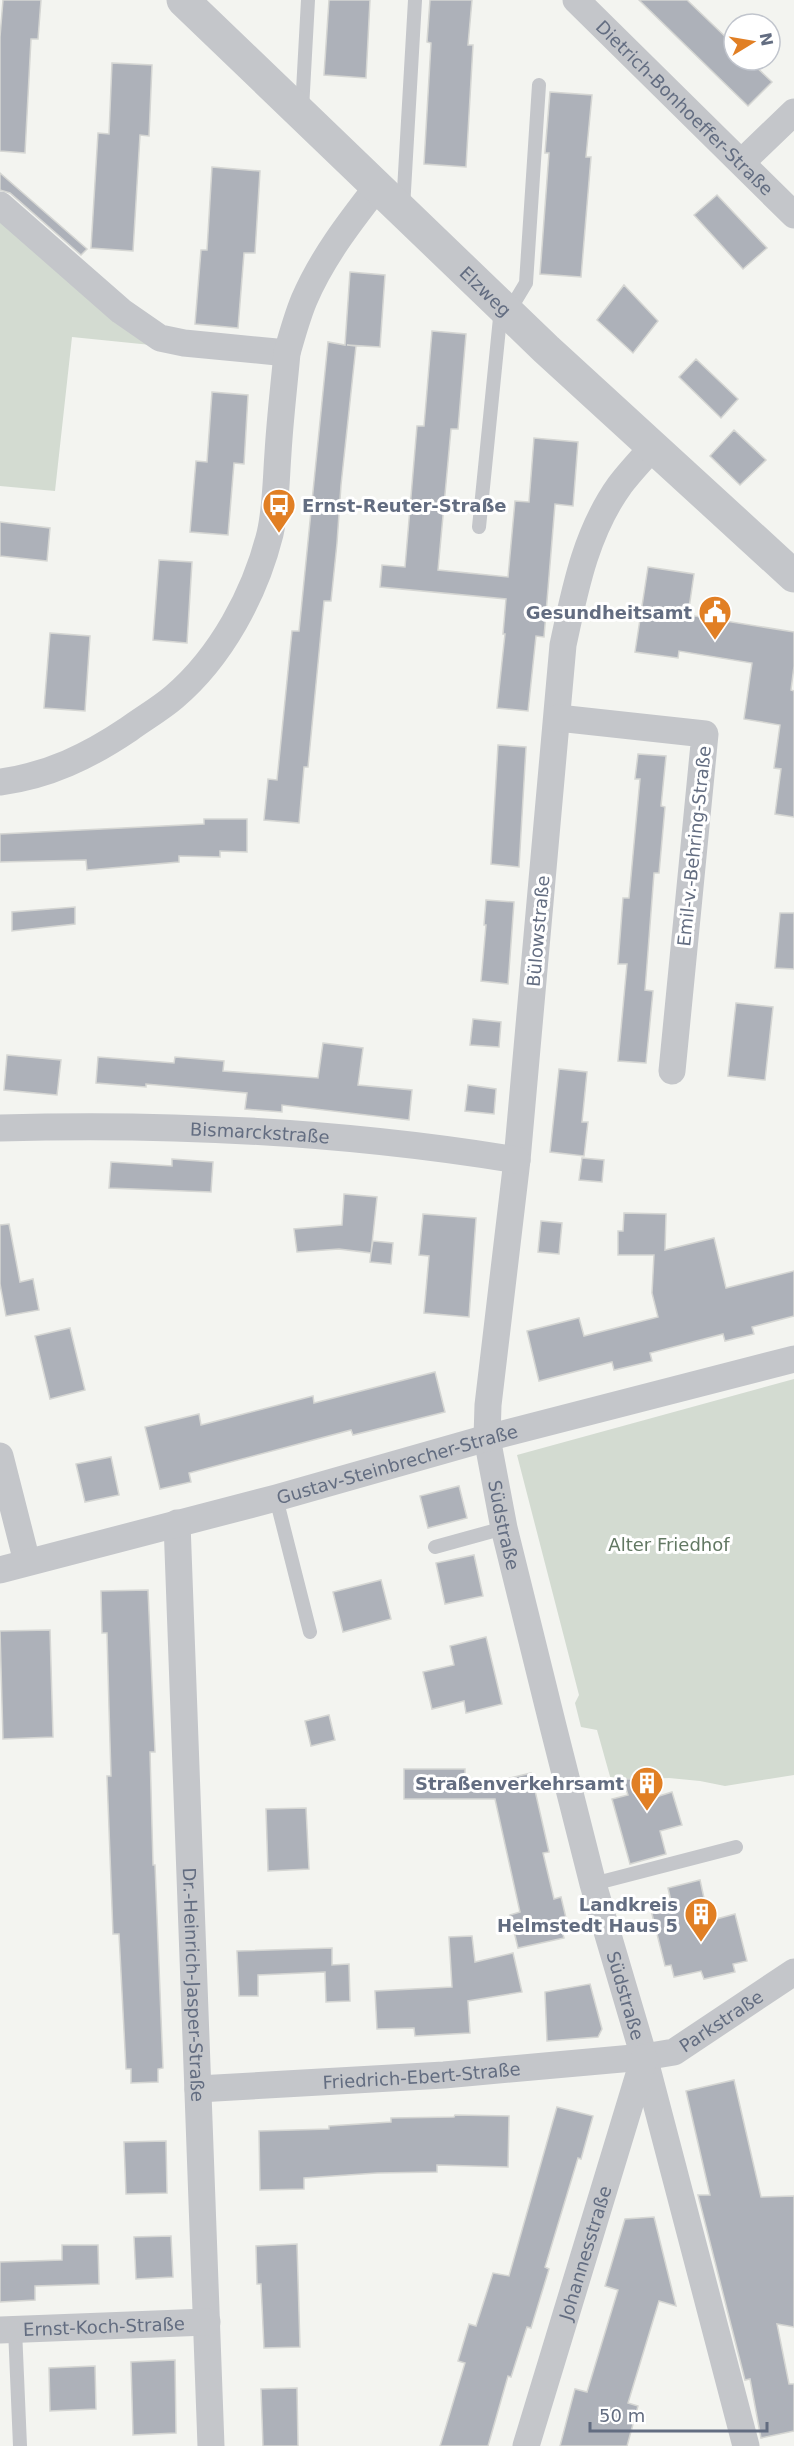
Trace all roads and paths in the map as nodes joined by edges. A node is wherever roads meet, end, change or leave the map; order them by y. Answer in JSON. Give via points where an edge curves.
{"nodes":[{"id":1,"x":183,"y":0,"type":"edge"},
{"id":2,"x":308,"y":0,"type":"edge"},
{"id":3,"x":415,"y":0,"type":"edge"},
{"id":4,"x":576,"y":0,"type":"edge"},
{"id":5,"x":539,"y":84,"type":"dead end"},
{"id":6,"x":794,"y":112,"type":"edge"},
{"id":7,"x":302,"y":115,"type":"junction"},
{"id":8,"x":742,"y":162,"type":"junction"},
{"id":9,"x":377,"y":187,"type":"junction"},
{"id":10,"x":0,"y":204,"type":"edge"},
{"id":11,"x":403,"y":213,"type":"junction"},
{"id":12,"x":794,"y":215,"type":"edge"},
{"id":13,"x":505,"y":309,"type":"junction"},
{"id":14,"x":287,"y":353,"type":"junction"},
{"id":15,"x":653,"y":447,"type":"junction"},
{"id":16,"x":479,"y":527,"type":"dead end"},
{"id":17,"x":794,"y":576,"type":"edge"},
{"id":18,"x":558,"y":718,"type":"junction"},
{"id":19,"x":0,"y":782,"type":"edge"},
{"id":20,"x":672,"y":1071,"type":"dead end"},
{"id":21,"x":0,"y":1128,"type":"edge"},
{"id":22,"x":517,"y":1160,"type":"junction"},
{"id":23,"x":794,"y":1359,"type":"edge"},
{"id":24,"x":487,"y":1438,"type":"junction"},
{"id":25,"x":0,"y":1456,"type":"edge"},
{"id":26,"x":276,"y":1498,"type":"junction"},
{"id":27,"x":177,"y":1523,"type":"junction"},
{"id":28,"x":504,"y":1528,"type":"junction"},
{"id":29,"x":435,"y":1547,"type":"dead end"},
{"id":30,"x":27,"y":1562,"type":"junction"},
{"id":31,"x":0,"y":1570,"type":"edge"},
{"id":32,"x":310,"y":1632,"type":"dead end"},
{"id":33,"x":736,"y":1847,"type":"dead end"},
{"id":34,"x":593,"y":1884,"type":"junction"},
{"id":35,"x":794,"y":1972,"type":"edge"},
{"id":36,"x":644,"y":2057,"type":"junction"},
{"id":37,"x":198,"y":2089,"type":"junction"},
{"id":38,"x":207,"y":2322,"type":"junction"},
{"id":39,"x":8,"y":2329,"type":"edge"},
{"id":40,"x":20,"y":2446,"type":"edge"},
{"id":41,"x":211,"y":2446,"type":"edge"},
{"id":42,"x":526,"y":2446,"type":"edge"},
{"id":43,"x":746,"y":2446,"type":"edge"}],
"edges":[{"from":1,"to":7,"type":"street","name":"Elzweg"},
{"from":2,"to":7,"type":"lane"},
{"from":3,"to":11,"type":"lane"},
{"from":4,"to":8,"type":"street","name":"Dietrich-Bonhoeffer-Straße"},
{"from":5,"to":13,"type":"lane","via":[[526,283]]},
{"from":6,"to":8,"type":"street"},
{"from":7,"to":9,"type":"street","name":"Elzweg"},
{"from":8,"to":12,"type":"street","name":"Dietrich-Bonhoeffer-Straße"},
{"from":9,"to":11,"type":"street","name":"Elzweg"},
{"from":9,"to":14,"type":"street","via":[[323,262],[303,301]]},
{"from":10,"to":14,"type":"street","via":[[121,311],[160,338]]},
{"from":11,"to":13,"type":"street","name":"Elzweg"},
{"from":13,"to":15,"type":"street","name":"Elzweg"},
{"from":13,"to":16,"type":"lane"},
{"from":14,"to":19,"type":"street","via":[[270,533],[253,582],[227,634],[174,697],[99,748],[44,774]]},
{"from":15,"to":17,"type":"street","name":"Elzweg"},
{"from":15,"to":18,"type":"street","name":"Bülowstraße","via":[[620,486],[581,564],[563,645]]},
{"from":18,"to":20,"type":"street","name":"Emil-v.-Behring-Straße","via":[[705,734]]},
{"from":18,"to":22,"type":"street","name":"Bülowstraße"},
{"from":21,"to":22,"type":"street","name":"Bismarckstraße","via":[[87,1125],[277,1133],[451,1149]]},
{"from":22,"to":24,"type":"street","name":"Bülowstraße"},
{"from":23,"to":24,"type":"street","name":"Gustav-Steinbrecher-Straße"},
{"from":24,"to":26,"type":"street","name":"Gustav-Steinbrecher-Straße"},
{"from":24,"to":28,"type":"street","name":"Südstraße"},
{"from":25,"to":30,"type":"street"},
{"from":26,"to":27,"type":"street","name":"Gustav-Steinbrecher-Straße"},
{"from":26,"to":32,"type":"lane"},
{"from":27,"to":30,"type":"street","name":"Gustav-Steinbrecher-Straße"},
{"from":27,"to":37,"type":"street","name":"Dr.-Heinrich-Jasper-Straße"},
{"from":28,"to":29,"type":"lane"},
{"from":28,"to":34,"type":"street","name":"Südstraße"},
{"from":30,"to":31,"type":"street","name":"Gustav-Steinbrecher-Straße"},
{"from":33,"to":34,"type":"lane"},
{"from":34,"to":36,"type":"street","name":"Südstraße"},
{"from":35,"to":36,"type":"street","name":"Parkstraße","via":[[674,2052]]},
{"from":36,"to":37,"type":"street","name":"Friedrich-Ebert-Straße","via":[[444,2075]]},
{"from":36,"to":42,"type":"street","name":"Johannesstraße"},
{"from":36,"to":43,"type":"street","name":"Südstraße"},
{"from":37,"to":38,"type":"street","name":"Dr.-Heinrich-Jasper-Straße"},
{"from":38,"to":39,"type":"street","name":"Ernst-Koch-Straße"},
{"from":38,"to":41,"type":"street","name":"Dr.-Heinrich-Jasper-Straße"},
{"from":39,"to":40,"type":"lane"}]}
